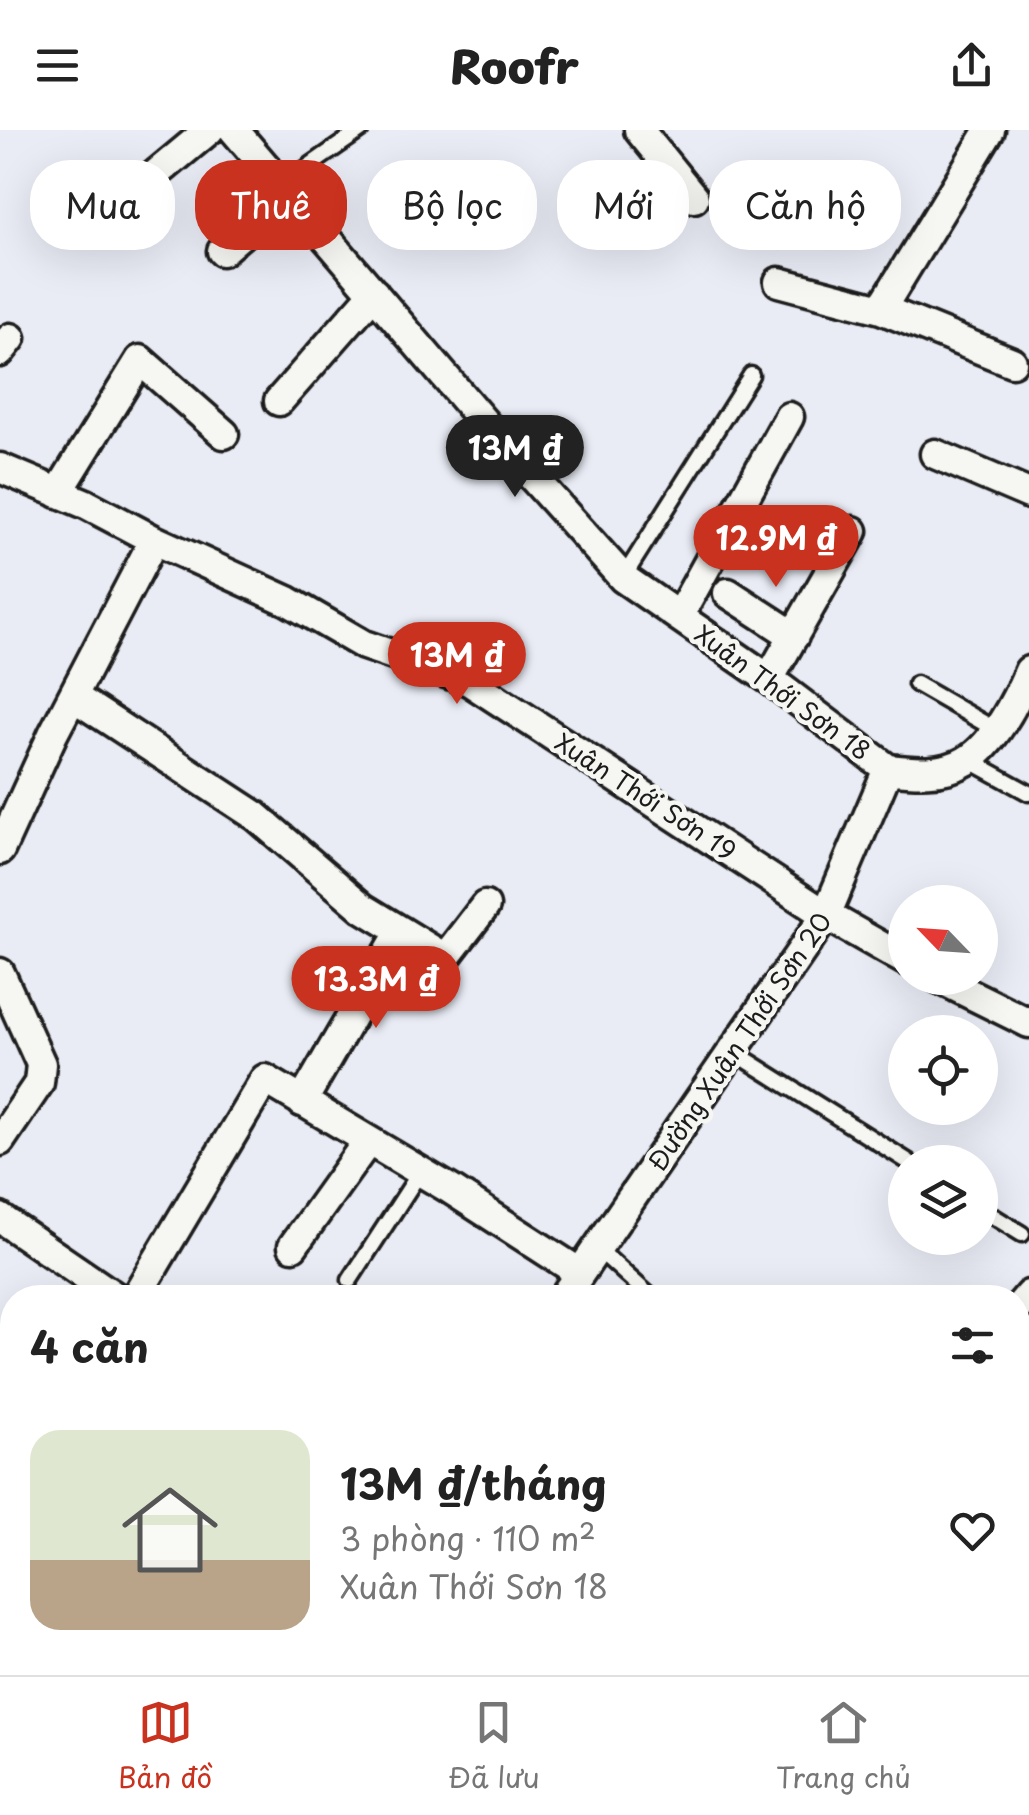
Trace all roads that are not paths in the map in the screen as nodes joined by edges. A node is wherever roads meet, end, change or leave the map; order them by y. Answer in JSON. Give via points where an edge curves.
{"nodes":[{"id":1,"x":209,"y":130,"type":"edge"},
{"id":2,"x":234,"y":130,"type":"edge"},
{"id":3,"x":361,"y":130,"type":"edge"},
{"id":4,"x":639,"y":130,"type":"edge"},
{"id":5,"x":990,"y":130,"type":"edge"},
{"id":6,"x":173,"y":160,"type":"edge"},
{"id":7,"x":260,"y":160,"type":"edge"},
{"id":8,"x":322,"y":160,"type":"edge"},
{"id":9,"x":694,"y":198,"type":"dead end"},
{"id":10,"x":337,"y":250,"type":"edge"},
{"id":11,"x":779,"y":282,"type":"dead end"},
{"id":12,"x":374,"y":293,"type":"junction"},
{"id":13,"x":881,"y":309,"type":"junction"},
{"id":14,"x":1012,"y":362,"type":"dead end"},
{"id":15,"x":751,"y":375,"type":"dead end"},
{"id":16,"x":279,"y":401,"type":"dead end"},
{"id":17,"x":789,"y":417,"type":"dead end"},
{"id":18,"x":224,"y":434,"type":"dead end"},
{"id":19,"x":935,"y":454,"type":"dead end"},
{"id":20,"x":0,"y":468,"type":"edge"},
{"id":21,"x":58,"y":492,"type":"junction"},
{"id":22,"x":1029,"y":494,"type":"edge"},
{"id":23,"x":853,"y":531,"type":"dead end"},
{"id":24,"x":154,"y":540,"type":"junction"},
{"id":25,"x":623,"y":578,"type":"junction"},
{"id":26,"x":728,"y":592,"type":"dead end"},
{"id":27,"x":679,"y":616,"type":"junction"},
{"id":28,"x":794,"y":636,"type":"junction"},
{"id":29,"x":1029,"y":671,"type":"edge"},
{"id":30,"x":769,"y":679,"type":"junction"},
{"id":31,"x":916,"y":684,"type":"dead end"},
{"id":32,"x":74,"y":697,"type":"junction"},
{"id":33,"x":996,"y":730,"type":"junction"},
{"id":34,"x":969,"y":760,"type":"junction"},
{"id":35,"x":888,"y":769,"type":"junction"},
{"id":36,"x":1029,"y":793,"type":"edge"},
{"id":37,"x":0,"y":850,"type":"edge"},
{"id":38,"x":486,"y":906,"type":"dead end"},
{"id":39,"x":826,"y":916,"type":"junction"},
{"id":40,"x":400,"y":931,"type":"junction"},
{"id":41,"x":888,"y":951,"type":"edge"},
{"id":42,"x":0,"y":973,"type":"edge"},
{"id":43,"x":972,"y":995,"type":"edge"},
{"id":44,"x":1029,"y":1023,"type":"edge"},
{"id":45,"x":734,"y":1052,"type":"junction"},
{"id":46,"x":302,"y":1102,"type":"junction"},
{"id":47,"x":0,"y":1141,"type":"edge"},
{"id":48,"x":368,"y":1141,"type":"junction"},
{"id":49,"x":888,"y":1149,"type":"edge"},
{"id":50,"x":420,"y":1172,"type":"junction"},
{"id":51,"x":0,"y":1218,"type":"edge"},
{"id":52,"x":998,"y":1219,"type":"edge"},
{"id":53,"x":1022,"y":1234,"type":"dead end"},
{"id":54,"x":294,"y":1246,"type":"dead end"},
{"id":55,"x":597,"y":1248,"type":"junction"},
{"id":56,"x":580,"y":1273,"type":"junction"},
{"id":57,"x":350,"y":1280,"type":"dead end"},
{"id":58,"x":98,"y":1285,"type":"edge"},
{"id":59,"x":143,"y":1285,"type":"edge"},
{"id":60,"x":572,"y":1285,"type":"edge"},
{"id":61,"x":638,"y":1285,"type":"edge"}],
"edges":[{"from":1,"to":6,"type":"street"},
{"from":2,"to":7,"type":"street","name":"Xuân Thới Sơn 18"},
{"from":3,"to":8,"type":"lane"},
{"from":4,"to":9,"type":"street"},
{"from":5,"to":13,"type":"street"},
{"from":10,"to":12,"type":"street","name":"Xuân Thới Sơn 18"},
{"from":11,"to":13,"type":"street"},
{"from":12,"to":16,"type":"street"},
{"from":12,"to":25,"type":"street","name":"Xuân Thới Sơn 18"},
{"from":13,"to":14,"type":"street"},
{"from":15,"to":25,"type":"lane"},
{"from":17,"to":27,"type":"street"},
{"from":18,"to":21,"type":"street","via":[[140,360]]},
{"from":19,"to":22,"type":"street"},
{"from":20,"to":21,"type":"street","name":"Xuân Thới Sơn 19"},
{"from":21,"to":24,"type":"street","name":"Xuân Thới Sơn 19"},
{"from":23,"to":28,"type":"street"},
{"from":24,"to":32,"type":"street"},
{"from":24,"to":39,"type":"street","name":"Xuân Thới Sơn 19","via":[[364,645],[469,681]]},
{"from":25,"to":27,"type":"street","name":"Xuân Thới Sơn 18"},
{"from":26,"to":28,"type":"street"},
{"from":27,"to":30,"type":"street","name":"Xuân Thới Sơn 18"},
{"from":28,"to":30,"type":"street"},
{"from":29,"to":33,"type":"street"},
{"from":30,"to":35,"type":"street","name":"Xuân Thới Sơn 18"},
{"from":31,"to":33,"type":"lane"},
{"from":32,"to":37,"type":"street"},
{"from":32,"to":40,"type":"street","via":[[256,816],[363,908]]},
{"from":33,"to":34,"type":"street"},
{"from":34,"to":35,"type":"street","via":[[938,770]]},
{"from":34,"to":36,"type":"lane"},
{"from":35,"to":39,"type":"street","name":"Đường Xuân Thới Sơn 20"},
{"from":38,"to":40,"type":"street","via":[[445,958]]},
{"from":39,"to":41,"type":"street","name":"Xuân Thới Sơn 19"},
{"from":39,"to":45,"type":"street","name":"Đường Xuân Thới Sơn 20"},
{"from":40,"to":46,"type":"street"},
{"from":42,"to":47,"type":"street","via":[[41,1064],[40,1083]]},
{"from":43,"to":44,"type":"street"},
{"from":45,"to":49,"type":"lane"},
{"from":45,"to":55,"type":"street","name":"Đường Xuân Thới Sơn 20"},
{"from":46,"to":48,"type":"street"},
{"from":46,"to":59,"type":"street","via":[[265,1079]]},
{"from":48,"to":50,"type":"street"},
{"from":48,"to":54,"type":"street"},
{"from":50,"to":56,"type":"street"},
{"from":50,"to":57,"type":"lane"},
{"from":51,"to":58,"type":"street"},
{"from":52,"to":53,"type":"lane"},
{"from":55,"to":56,"type":"street","name":"Đường Xuân Thới Sơn 20"},
{"from":55,"to":61,"type":"lane"},
{"from":56,"to":60,"type":"street","name":"Đường Xuân Thới Sơn 20"}]}
